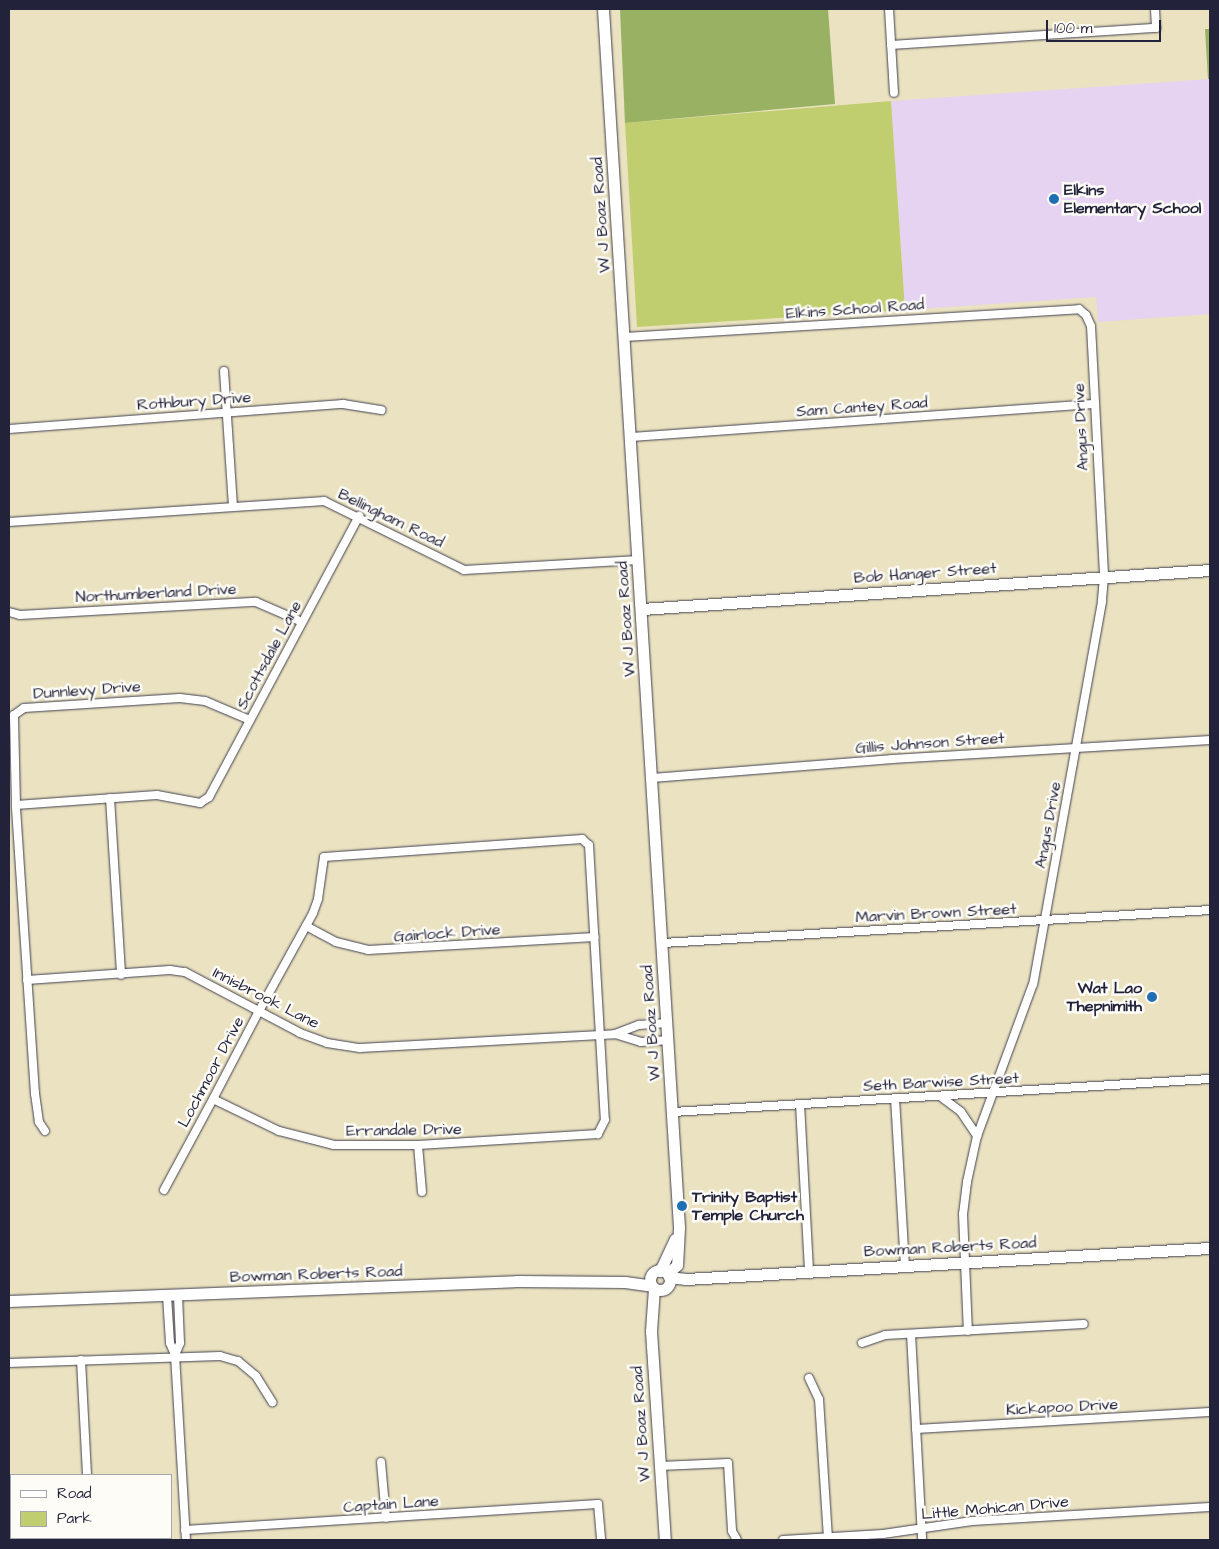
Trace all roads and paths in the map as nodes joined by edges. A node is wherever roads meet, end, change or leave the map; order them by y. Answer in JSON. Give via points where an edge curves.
{"nodes":[{"id":1,"x":603,"y":9,"type":"edge"},
{"id":2,"x":889,"y":9,"type":"edge"},
{"id":3,"x":1155,"y":9,"type":"edge"},
{"id":4,"x":891,"y":45,"type":"junction"},
{"id":5,"x":894,"y":93,"type":"dead end"},
{"id":6,"x":1086,"y":315,"type":"joint"},
{"id":7,"x":625,"y":337,"type":"junction"},
{"id":8,"x":224,"y":371,"type":"dead end"},
{"id":9,"x":1093,"y":404,"type":"junction"},
{"id":10,"x":382,"y":410,"type":"dead end"},
{"id":11,"x":226,"y":413,"type":"junction"},
{"id":12,"x":9,"y":429,"type":"edge"},
{"id":13,"x":632,"y":437,"type":"junction"},
{"id":14,"x":233,"y":506,"type":"junction"},
{"id":15,"x":359,"y":516,"type":"junction"},
{"id":16,"x":9,"y":522,"type":"edge"},
{"id":17,"x":639,"y":560,"type":"junction"},
{"id":18,"x":1210,"y":570,"type":"edge"},
{"id":19,"x":1104,"y":577,"type":"junction"},
{"id":20,"x":642,"y":609,"type":"junction"},
{"id":21,"x":9,"y":612,"type":"edge"},
{"id":22,"x":302,"y":622,"type":"junction"},
{"id":23,"x":250,"y":720,"type":"junction"},
{"id":24,"x":1210,"y":740,"type":"edge"},
{"id":25,"x":1074,"y":748,"type":"junction"},
{"id":26,"x":653,"y":778,"type":"junction"},
{"id":27,"x":110,"y":798,"type":"junction"},
{"id":28,"x":16,"y":805,"type":"junction"},
{"id":29,"x":1210,"y":910,"type":"edge"},
{"id":30,"x":1046,"y":920,"type":"junction"},
{"id":31,"x":306,"y":926,"type":"junction"},
{"id":32,"x":595,"y":937,"type":"junction"},
{"id":33,"x":662,"y":943,"type":"junction"},
{"id":34,"x":122,"y":975,"type":"junction"},
{"id":35,"x":27,"y":980,"type":"junction"},
{"id":36,"x":259,"y":1011,"type":"junction"},
{"id":37,"x":668,"y":1023,"type":"junction"},
{"id":38,"x":615,"y":1034,"type":"junction"},
{"id":39,"x":601,"y":1035,"type":"junction"},
{"id":40,"x":669,"y":1040,"type":"junction"},
{"id":41,"x":1210,"y":1079,"type":"edge"},
{"id":42,"x":994,"y":1092,"type":"junction"},
{"id":43,"x":939,"y":1096,"type":"junction"},
{"id":44,"x":213,"y":1098,"type":"junction"},
{"id":45,"x":895,"y":1098,"type":"junction"},
{"id":46,"x":800,"y":1104,"type":"junction"},
{"id":47,"x":673,"y":1112,"type":"junction"},
{"id":48,"x":45,"y":1131,"type":"dead end"},
{"id":49,"x":977,"y":1136,"type":"junction"},
{"id":50,"x":418,"y":1145,"type":"junction"},
{"id":51,"x":164,"y":1190,"type":"dead end"},
{"id":52,"x":422,"y":1192,"type":"dead end"},
{"id":53,"x":1210,"y":1248,"type":"edge"},
{"id":54,"x":964,"y":1262,"type":"junction"},
{"id":55,"x":905,"y":1266,"type":"junction"},
{"id":56,"x":809,"y":1272,"type":"junction"},
{"id":57,"x":661,"y":1281,"type":"junction"},
{"id":58,"x":173,"y":1296,"type":"junction"},
{"id":59,"x":9,"y":1301,"type":"edge"},
{"id":60,"x":1084,"y":1324,"type":"dead end"},
{"id":61,"x":968,"y":1331,"type":"junction"},
{"id":62,"x":911,"y":1334,"type":"junction"},
{"id":63,"x":862,"y":1343,"type":"dead end"},
{"id":64,"x":175,"y":1355,"type":"junction"},
{"id":65,"x":81,"y":1360,"type":"junction"},
{"id":66,"x":9,"y":1363,"type":"edge"},
{"id":67,"x":809,"y":1378,"type":"dead end"},
{"id":68,"x":272,"y":1402,"type":"dead end"},
{"id":69,"x":1210,"y":1412,"type":"edge"},
{"id":70,"x":916,"y":1429,"type":"junction"},
{"id":71,"x":382,"y":1462,"type":"dead end"},
{"id":72,"x":660,"y":1466,"type":"junction"},
{"id":73,"x":88,"y":1474,"type":"edge"},
{"id":74,"x":1210,"y":1506,"type":"edge"},
{"id":75,"x":386,"y":1518,"type":"junction"},
{"id":76,"x":922,"y":1527,"type":"junction"},
{"id":77,"x":185,"y":1530,"type":"junction"},
{"id":78,"x":828,"y":1538,"type":"junction"},
{"id":79,"x":186,"y":1540,"type":"edge"},
{"id":80,"x":601,"y":1540,"type":"edge"},
{"id":81,"x":665,"y":1540,"type":"edge"},
{"id":82,"x":737,"y":1540,"type":"edge"},
{"id":83,"x":783,"y":1540,"type":"edge"},
{"id":84,"x":922,"y":1540,"type":"edge"}],
"edges":[{"from":1,"to":7,"type":"street","name":"W J Boaz Road"},
{"from":2,"to":4,"type":"street"},
{"from":3,"to":4,"type":"street","via":[[1156,28]]},
{"from":4,"to":5,"type":"street"},
{"from":6,"to":7,"type":"street","name":"Elkins School Road","via":[[1079,309]]},
{"from":6,"to":9,"type":"street","name":"Angus Drive","via":[[1092,338]]},
{"from":7,"to":13,"type":"street","name":"W J Boaz Road"},
{"from":8,"to":11,"type":"street"},
{"from":9,"to":13,"type":"street","name":"Sam Cantey Road"},
{"from":9,"to":19,"type":"street","name":"Angus Drive"},
{"from":10,"to":11,"type":"street","name":"Rothbury Drive","via":[[343,404]]},
{"from":11,"to":12,"type":"street","name":"Rothbury Drive"},
{"from":11,"to":14,"type":"street"},
{"from":13,"to":17,"type":"street","name":"W J Boaz Road"},
{"from":14,"to":15,"type":"street","name":"Bellingham Road","via":[[324,501]]},
{"from":14,"to":16,"type":"street","name":"Bellingham Road"},
{"from":15,"to":17,"type":"street","name":"Bellingham Road","via":[[464,570]]},
{"from":15,"to":22,"type":"street","name":"Scottsdale Lane"},
{"from":17,"to":20,"type":"street","name":"W J Boaz Road"},
{"from":18,"to":19,"type":"street","name":"Bob Hanger Street"},
{"from":19,"to":20,"type":"street","name":"Bob Hanger Street"},
{"from":19,"to":25,"type":"street","name":"Angus Drive"},
{"from":20,"to":26,"type":"street","name":"W J Boaz Road"},
{"from":21,"to":22,"type":"street","name":"Northumberland Drive","via":[[20,615],[256,602]]},
{"from":22,"to":23,"type":"street","name":"Scottsdale Lane"},
{"from":23,"to":27,"type":"street","name":"Scottsdale Lane","via":[[209,797],[200,803],[173,796]]},
{"from":23,"to":28,"type":"street","name":"Dunnlevy Drive","via":[[205,701],[180,698],[24,708],[14,715],[12,724]]},
{"from":24,"to":25,"type":"street","name":"Gillis Johnson Street"},
{"from":25,"to":26,"type":"street","name":"Gillis Johnson Street"},
{"from":25,"to":30,"type":"street","name":"Angus Drive"},
{"from":26,"to":33,"type":"street","name":"W J Boaz Road"},
{"from":27,"to":28,"type":"street"},
{"from":27,"to":34,"type":"street"},
{"from":28,"to":35,"type":"street","name":"Dunnlevy Drive"},
{"from":29,"to":30,"type":"street","name":"Marvin Brown Street"},
{"from":30,"to":33,"type":"street","name":"Marvin Brown Street"},
{"from":30,"to":42,"type":"street","name":"Angus Drive","via":[[1030,997]]},
{"from":31,"to":32,"type":"street","name":"Gairlock Drive","via":[[336,942],[368,950]]},
{"from":31,"to":32,"type":"street","name":"Lochmoor Drive","via":[[318,899],[324,857],[346,853],[586,841],[591,854]]},
{"from":31,"to":36,"type":"street","name":"Lochmoor Drive"},
{"from":32,"to":39,"type":"street"},
{"from":33,"to":37,"type":"street","name":"W J Boaz Road"},
{"from":34,"to":35,"type":"street","name":"Innisbrook Lane"},
{"from":34,"to":36,"type":"street","name":"Innisbrook Lane","via":[[170,970],[185,972]]},
{"from":35,"to":48,"type":"street","name":"Dunnlevy Drive","via":[[36,1111]]},
{"from":36,"to":39,"type":"street","name":"Innisbrook Lane","via":[[327,1043],[360,1048]]},
{"from":36,"to":44,"type":"street","name":"Lochmoor Drive"},
{"from":37,"to":38,"type":"street","name":"Innisbrook Lane","via":[[639,1025]]},
{"from":37,"to":40,"type":"street","name":"W J Boaz Road"},
{"from":38,"to":39,"type":"street","name":"Innisbrook Lane"},
{"from":38,"to":40,"type":"street","name":"Innisbrook Lane","via":[[640,1042]]},
{"from":39,"to":50,"type":"street","name":"Errandale Drive","via":[[603,1130],[593,1135]]},
{"from":40,"to":47,"type":"street","name":"W J Boaz Road"},
{"from":41,"to":42,"type":"street","name":"Seth Barwise Street"},
{"from":42,"to":43,"type":"street","name":"Seth Barwise Street"},
{"from":42,"to":49,"type":"street","name":"Angus Drive"},
{"from":43,"to":45,"type":"street","name":"Seth Barwise Street"},
{"from":43,"to":49,"type":"street","via":[[961,1112]]},
{"from":44,"to":50,"type":"street","name":"Errandale Drive","via":[[247,1118],[308,1139],[362,1147]]},
{"from":44,"to":51,"type":"street","name":"Lochmoor Drive"},
{"from":45,"to":46,"type":"street","name":"Seth Barwise Street"},
{"from":45,"to":55,"type":"street"},
{"from":46,"to":47,"type":"street","name":"Seth Barwise Street"},
{"from":46,"to":56,"type":"street"},
{"from":47,"to":57,"type":"street","name":"W J Boaz Road","via":[[679,1228]]},
{"from":49,"to":54,"type":"street","name":"Angus Drive","via":[[964,1214]]},
{"from":50,"to":52,"type":"street"},
{"from":53,"to":54,"type":"street","name":"Bowman Roberts Road"},
{"from":54,"to":55,"type":"street","name":"Bowman Roberts Road"},
{"from":54,"to":61,"type":"street","name":"Angus Drive"},
{"from":55,"to":56,"type":"street","name":"Bowman Roberts Road"},
{"from":56,"to":57,"type":"street","name":"Bowman Roberts Road"},
{"from":57,"to":58,"type":"street","name":"Bowman Roberts Road","via":[[518,1281]]},
{"from":57,"to":72,"type":"street","name":"W J Boaz Road","via":[[653,1305],[651,1331]]},
{"from":58,"to":59,"type":"street","name":"Bowman Roberts Road"},
{"from":58,"to":64,"type":"street","via":[[180,1343]]},
{"from":60,"to":61,"type":"street"},
{"from":61,"to":62,"type":"street"},
{"from":62,"to":63,"type":"street","via":[[885,1335]]},
{"from":62,"to":70,"type":"street"},
{"from":64,"to":65,"type":"street"},
{"from":64,"to":68,"type":"street","via":[[206,1354],[238,1361],[256,1376]]},
{"from":64,"to":77,"type":"street"},
{"from":65,"to":66,"type":"street"},
{"from":65,"to":73,"type":"street"},
{"from":67,"to":78,"type":"street","via":[[820,1399]]},
{"from":69,"to":70,"type":"street","name":"Kickapoo Drive"},
{"from":70,"to":76,"type":"street"},
{"from":71,"to":75,"type":"street"},
{"from":72,"to":81,"type":"street","name":"W J Boaz Road"},
{"from":72,"to":82,"type":"street","via":[[728,1463],[732,1531]]},
{"from":74,"to":76,"type":"street","name":"Little Mohican Drive"},
{"from":75,"to":77,"type":"street","name":"Captain Lane"},
{"from":75,"to":80,"type":"street","name":"Captain Lane","via":[[598,1504]]},
{"from":76,"to":78,"type":"street","name":"Little Mohican Drive"},
{"from":76,"to":84,"type":"street"},
{"from":77,"to":79,"type":"street"},
{"from":78,"to":83,"type":"street","name":"Little Mohican Drive"}]}
